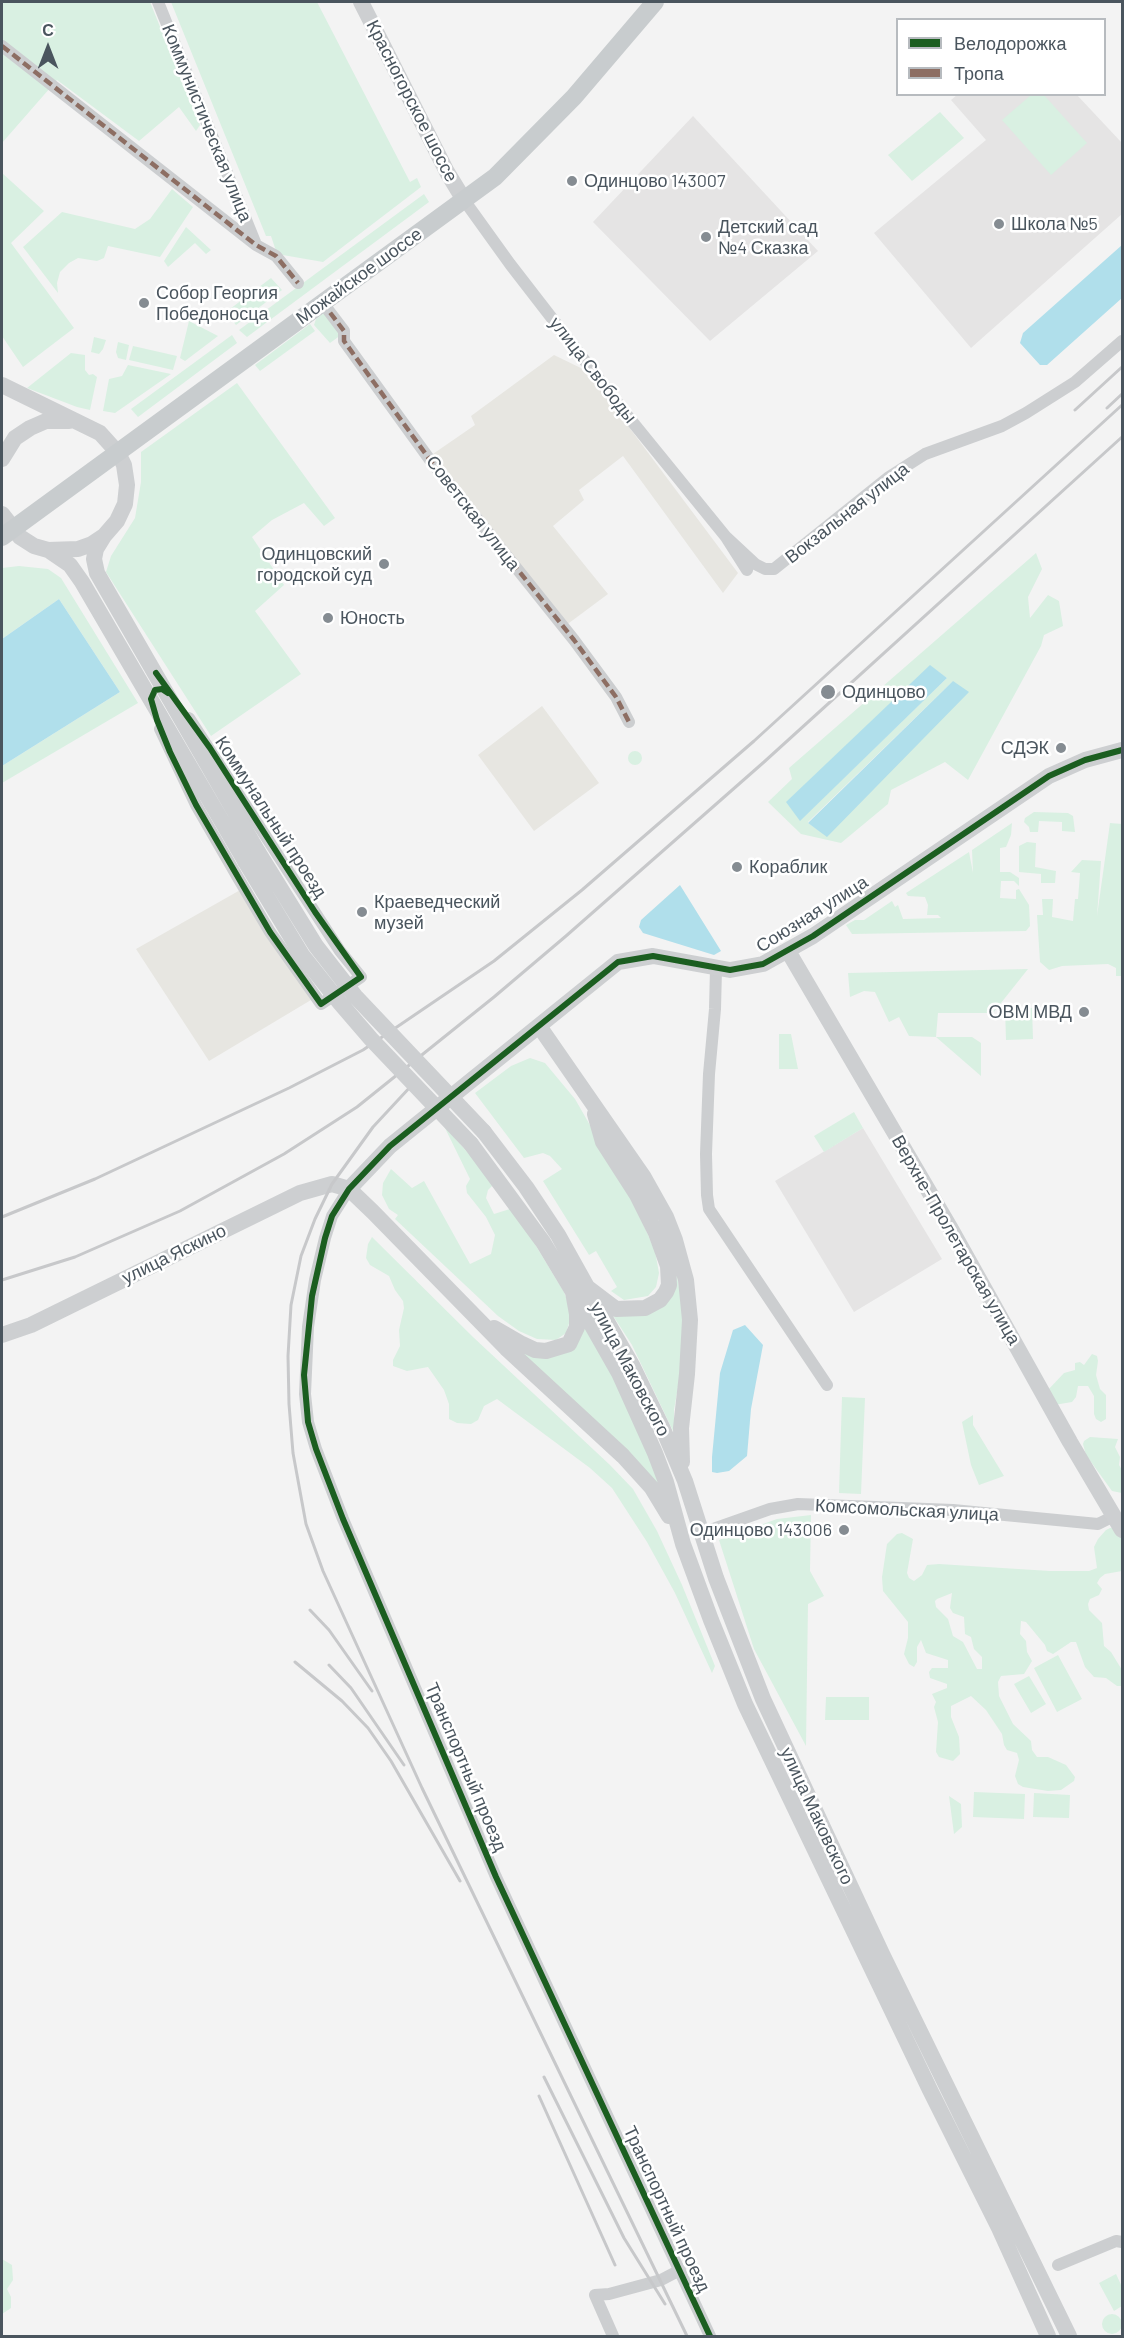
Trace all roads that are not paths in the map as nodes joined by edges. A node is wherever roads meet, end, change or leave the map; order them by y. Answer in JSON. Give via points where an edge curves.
{"nodes":[{"id":1,"x":158,"y":2,"type":"edge"},
{"id":2,"x":361,"y":2,"type":"edge"},
{"id":3,"x":641,"y":2,"type":"edge"},
{"id":4,"x":655,"y":2,"type":"edge"},
{"id":5,"x":2,"y":46,"type":"edge"},
{"id":6,"x":461,"y":195,"type":"junction"},
{"id":7,"x":256,"y":245,"type":"junction"},
{"id":8,"x":298,"y":283,"type":"dead end"},
{"id":9,"x":322,"y":302,"type":"junction"},
{"id":10,"x":1122,"y":341,"type":"edge"},
{"id":11,"x":2,"y":385,"type":"edge"},
{"id":12,"x":81,"y":423,"type":"junction"},
{"id":13,"x":115,"y":449,"type":"junction"},
{"id":14,"x":2,"y":459,"type":"edge"},
{"id":15,"x":5,"y":525,"type":"edge"},
{"id":16,"x":104,"y":536,"type":"junction"},
{"id":17,"x":48,"y":550,"type":"junction"},
{"id":18,"x":751,"y":567,"type":"joint"},
{"id":19,"x":138,"y":643,"type":"junction"},
{"id":20,"x":122,"y":652,"type":"junction"},
{"id":21,"x":156,"y":673,"type":"junction"},
{"id":22,"x":168,"y":693,"type":"junction"},
{"id":23,"x":152,"y":702,"type":"junction"},
{"id":24,"x":188,"y":717,"type":"junction"},
{"id":25,"x":629,"y":722,"type":"dead end"},
{"id":26,"x":1122,"y":750,"type":"edge"},
{"id":27,"x":252,"y":857,"type":"junction"},
{"id":28,"x":788,"y":951,"type":"junction"},
{"id":29,"x":716,"y":969,"type":"junction"},
{"id":30,"x":539,"y":1026,"type":"junction"},
{"id":31,"x":591,"y":1101,"type":"junction"},
{"id":32,"x":349,"y":1190,"type":"junction"},
{"id":33,"x":580,"y":1290,"type":"junction"},
{"id":34,"x":478,"y":1318,"type":"junction"},
{"id":35,"x":2,"y":1335,"type":"edge"},
{"id":36,"x":827,"y":1385,"type":"dead end"},
{"id":37,"x":685,"y":1481,"type":"junction"},
{"id":38,"x":1117,"y":1515,"type":"edge"},
{"id":39,"x":702,"y":1533,"type":"junction"},
{"id":40,"x":683,"y":1544,"type":"junction"},
{"id":41,"x":1122,"y":2242,"type":"edge"},
{"id":42,"x":1058,"y":2265,"type":"dead end"},
{"id":43,"x":680,"y":2270,"type":"junction"},
{"id":44,"x":614,"y":2337,"type":"edge"},
{"id":45,"x":710,"y":2337,"type":"edge"},
{"id":46,"x":1048,"y":2337,"type":"edge"},
{"id":47,"x":1070,"y":2337,"type":"edge"}],
"edges":[{"from":1,"to":7,"type":"street","name":"Коммунистическая улица"},
{"from":2,"to":6,"type":"main road","name":"Красногорское шоссе"},
{"from":3,"to":6,"type":"main road","name":"Можайское шоссе","via":[[544,114]]},
{"from":4,"to":6,"type":"main road","name":"Можайское шоссе","via":[[551,122],[495,177]]},
{"from":5,"to":7,"type":"street"},
{"from":6,"to":9,"type":"main road","name":"Можайское шоссе"},
{"from":6,"to":13,"type":"main road","name":"Можайское шоссе"},
{"from":6,"to":18,"type":"street","name":"улица Свободы","via":[[626,414]]},
{"from":7,"to":8,"type":"street","via":[[276,256]]},
{"from":9,"to":13,"type":"main road","name":"Можайское шоссе"},
{"from":9,"to":25,"type":"street","name":"Советская улица","via":[[344,330],[344,341],[430,460],[574,640],[616,697]]},
{"from":10,"to":18,"type":"street","name":"Вокзальная улица","via":[[1075,382],[1002,426],[924,454],[889,477],[774,569]]},
{"from":11,"to":12,"type":"main road"},
{"from":12,"to":13,"type":"main road","via":[[100,433]]},
{"from":12,"to":14,"type":"main road","via":[[64,420],[30,428],[15,438]]},
{"from":13,"to":15,"type":"main road","name":"Можайское шоссе"},
{"from":13,"to":16,"type":"main road","via":[[124,465],[125,504]]},
{"from":15,"to":17,"type":"main road","via":[[34,546]]},
{"from":16,"to":17,"type":"main road","via":[[78,549]]},
{"from":16,"to":19,"type":"main road","name":"Коммунальный проезд","via":[[96,549],[94,565]]},
{"from":17,"to":20,"type":"main road","via":[[70,565]]},
{"from":19,"to":20,"type":"street","via":[[128,645]]},
{"from":19,"to":21,"type":"main road","name":"Коммунальный проезд"},
{"from":19,"to":24,"type":"street","via":[[147,648]]},
{"from":20,"to":23,"type":"main road"},
{"from":21,"to":22,"type":"main road"},
{"from":21,"to":24,"type":"street","name":"Коммунальный проезд"},
{"from":22,"to":23,"type":"street","via":[[156,690],[151,695]]},
{"from":22,"to":27,"type":"main road"},
{"from":23,"to":24,"type":"street","name":"Коммунальный проезд","via":[[170,752],[196,805],[270,932],[321,1004],[361,977]]},
{"from":23,"to":27,"type":"main road"},
{"from":26,"to":28,"type":"main road","name":"Союзная улица","via":[[1049,776]]},
{"from":27,"to":33,"type":"main road","bridge":true,"via":[[302,956],[340,1004],[471,1144]]},
{"from":27,"to":33,"type":"main road","bridge":true,"via":[[355,996],[484,1132],[526,1187],[558,1235]]},
{"from":28,"to":29,"type":"main road","name":"Союзная улица","via":[[751,967]]},
{"from":28,"to":38,"type":"main road","name":"Верхне-Пролетарская улица"},
{"from":29,"to":30,"type":"main road","name":"Союзная улица","via":[[653,956],[618,962]]},
{"from":29,"to":36,"type":"street","via":[[706,1142],[709,1209]]},
{"from":30,"to":31,"type":"main road"},
{"from":30,"to":32,"type":"main road","name":"Союзная улица","via":[[390,1146]]},
{"from":31,"to":33,"type":"main road","via":[[603,1142],[656,1233],[668,1266],[669,1285],[660,1300],[636,1310],[616,1309]]},
{"from":31,"to":37,"type":"main road","via":[[651,1190],[681,1258],[690,1320],[681,1443]]},
{"from":32,"to":34,"type":"main road"},
{"from":32,"to":35,"type":"main road","name":"улица Яскино","via":[[332,1184],[300,1193],[31,1325]]},
{"from":32,"to":43,"type":"street","name":"Транспортный проезд","via":[[328,1227],[312,1296],[304,1375],[312,1436],[343,1519],[496,1877]]},
{"from":33,"to":34,"type":"main road","via":[[577,1327],[569,1344],[558,1349],[535,1350]]},
{"from":33,"to":37,"type":"main road","name":"улица Маковского","via":[[632,1365]]},
{"from":33,"to":40,"type":"main road","name":"улица Маковского","via":[[666,1482]]},
{"from":34,"to":40,"type":"main road","via":[[637,1471],[662,1504]]},
{"from":37,"to":39,"type":"main road","name":"улица Маковского"},
{"from":38,"to":39,"type":"street","name":"Комсомольская улица","via":[[1098,1524],[953,1510],[798,1504]]},
{"from":39,"to":47,"type":"main road","name":"улица Маковского","via":[[763,1699],[882,1954]]},
{"from":40,"to":46,"type":"main road","name":"улица Маковского","via":[[745,1704]]},
{"from":41,"to":42,"type":"street"},
{"from":43,"to":44,"type":"street","via":[[661,2280],[595,2295]]},
{"from":43,"to":45,"type":"street","name":"Транспортный проезд"}]}
